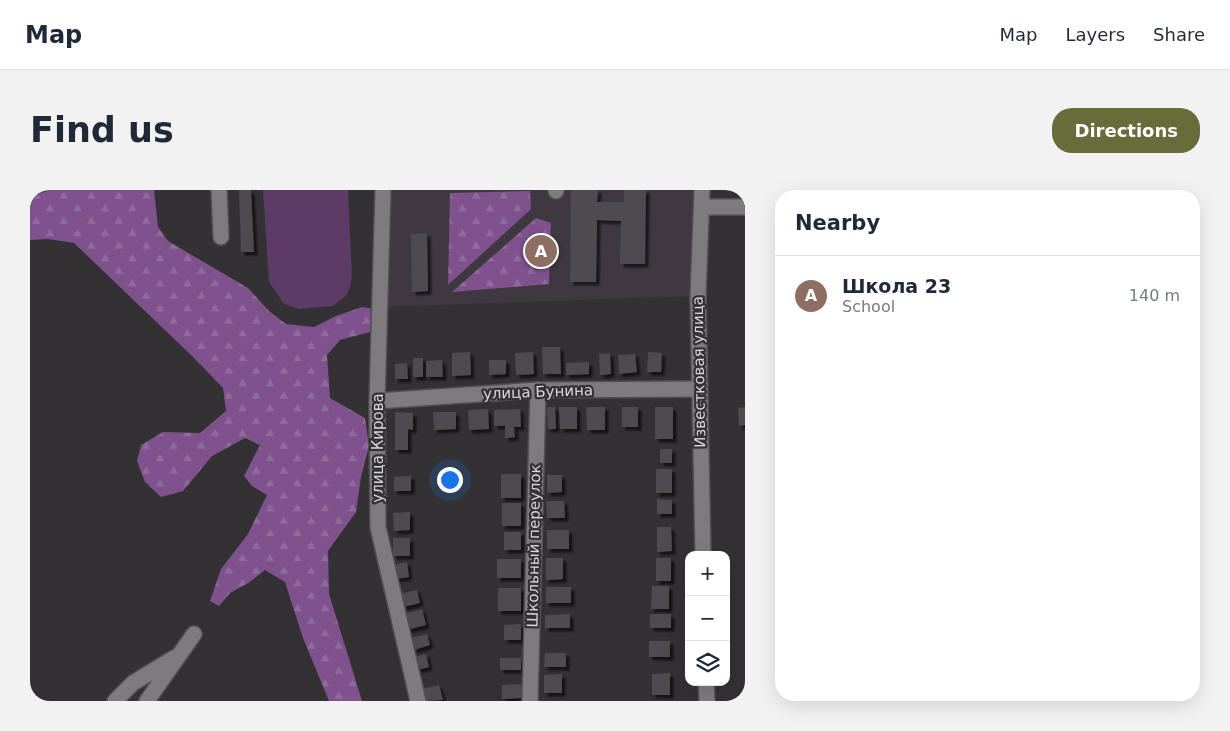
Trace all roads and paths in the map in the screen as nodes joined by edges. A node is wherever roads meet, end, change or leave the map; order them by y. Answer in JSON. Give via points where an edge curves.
{"nodes":[{"id":1,"x":219,"y":190,"type":"edge"},
{"id":2,"x":383,"y":190,"type":"edge"},
{"id":3,"x":702,"y":190,"type":"edge"},
{"id":4,"x":702,"y":206,"type":"junction"},
{"id":5,"x":745,"y":207,"type":"edge"},
{"id":6,"x":221,"y":237,"type":"dead end"},
{"id":7,"x":699,"y":389,"type":"junction"},
{"id":8,"x":538,"y":390,"type":"junction"},
{"id":9,"x":378,"y":401,"type":"junction"},
{"id":10,"x":703,"y":551,"type":"edge"},
{"id":11,"x":194,"y":634,"type":"dead end"},
{"id":12,"x":180,"y":654,"type":"junction"},
{"id":13,"x":706,"y":686,"type":"edge"},
{"id":14,"x":116,"y":701,"type":"edge"},
{"id":15,"x":147,"y":701,"type":"edge"},
{"id":16,"x":418,"y":701,"type":"edge"},
{"id":17,"x":530,"y":701,"type":"edge"},
{"id":18,"x":707,"y":701,"type":"edge"}],
"edges":[{"from":1,"to":6,"type":"street"},
{"from":2,"to":9,"type":"street","name":"улица Кирова"},
{"from":3,"to":4,"type":"street","name":"Известковая улица"},
{"from":4,"to":5,"type":"street"},
{"from":4,"to":7,"type":"street","name":"Известковая улица","via":[[698,296]]},
{"from":7,"to":8,"type":"street","name":"улица Бунина"},
{"from":7,"to":10,"type":"street","name":"Известковая улица"},
{"from":8,"to":9,"type":"street","name":"улица Бунина"},
{"from":8,"to":17,"type":"street","name":"Школьный переулок"},
{"from":9,"to":16,"type":"street","name":"улица Кирова","via":[[378,526]]},
{"from":11,"to":12,"type":"street"},
{"from":12,"to":14,"type":"street","via":[[133,684]]},
{"from":12,"to":15,"type":"street"},
{"from":13,"to":18,"type":"street"}]}
